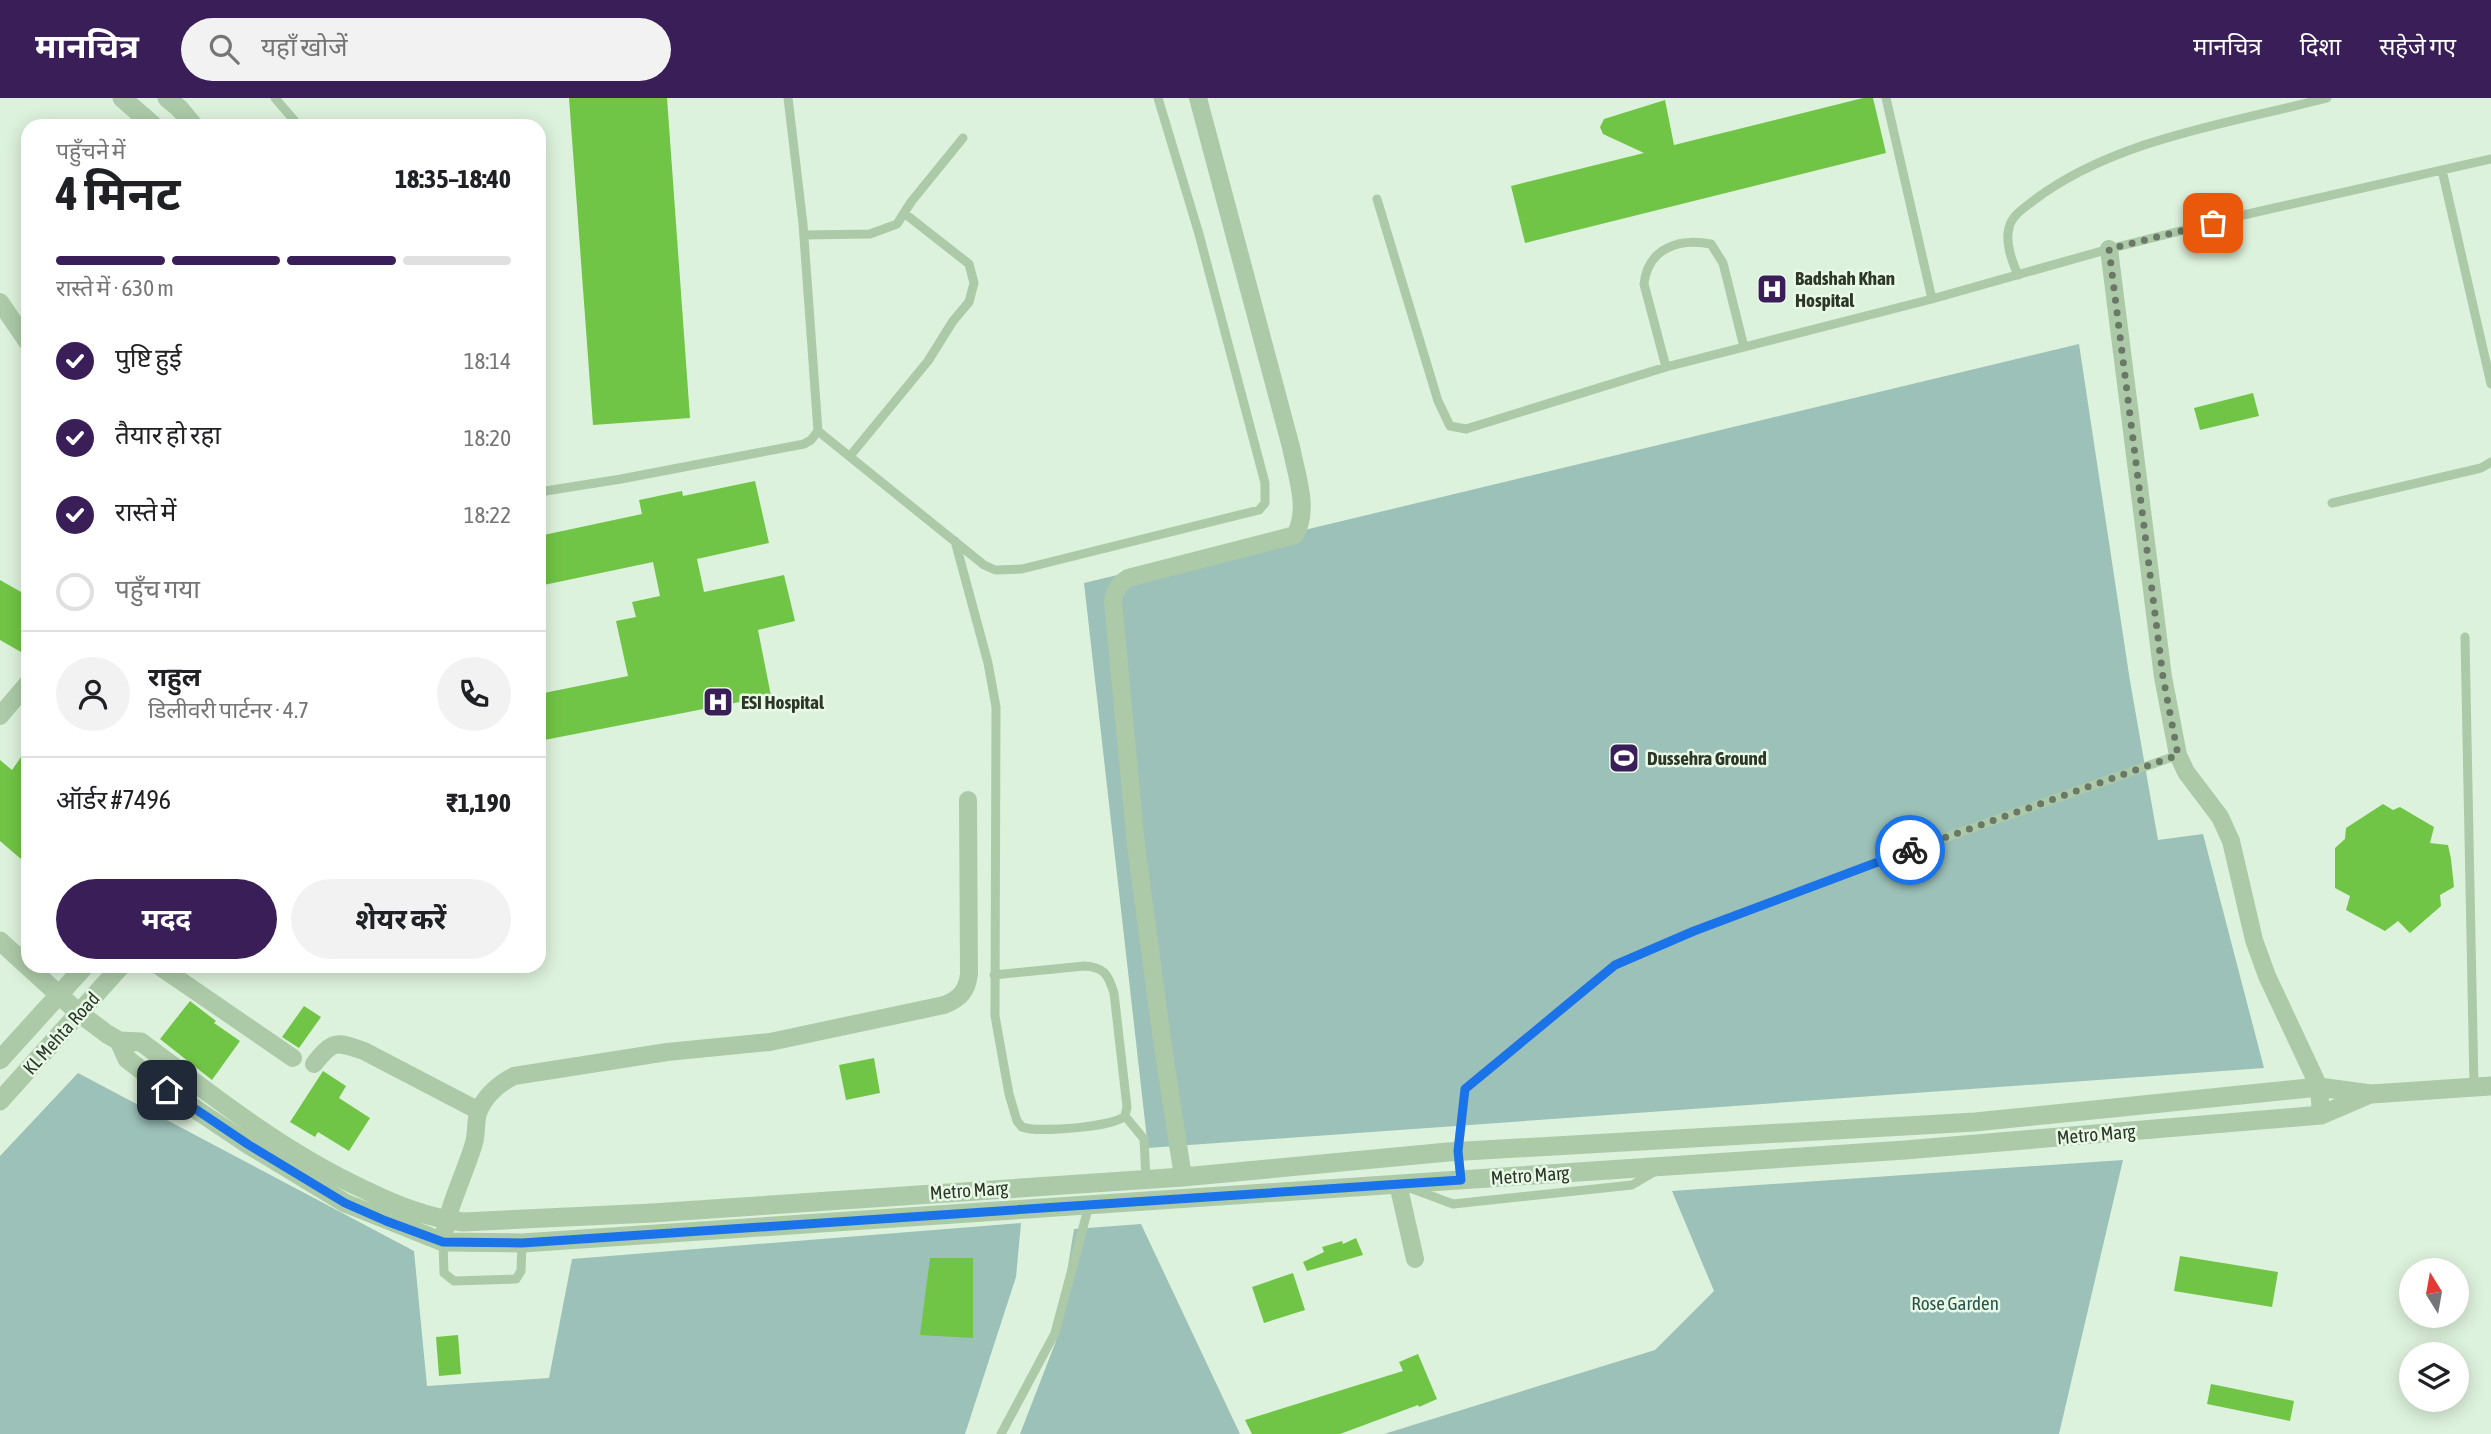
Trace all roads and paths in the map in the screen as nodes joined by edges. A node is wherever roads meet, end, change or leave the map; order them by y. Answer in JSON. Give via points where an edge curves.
{"nodes":[{"id":1,"x":122,"y":98,"type":"edge"},
{"id":2,"x":275,"y":98,"type":"edge"},
{"id":3,"x":788,"y":98,"type":"edge"},
{"id":4,"x":1158,"y":98,"type":"edge"},
{"id":5,"x":1198,"y":98,"type":"edge"},
{"id":6,"x":1886,"y":98,"type":"edge"},
{"id":7,"x":2327,"y":98,"type":"edge"},
{"id":8,"x":177,"y":103,"type":"edge"},
{"id":9,"x":146,"y":119,"type":"edge"},
{"id":10,"x":189,"y":119,"type":"edge"},
{"id":11,"x":293,"y":119,"type":"edge"},
{"id":12,"x":963,"y":138,"type":"dead end"},
{"id":13,"x":2491,"y":159,"type":"edge"},
{"id":14,"x":2442,"y":170,"type":"junction"},
{"id":15,"x":1377,"y":199,"type":"dead end"},
{"id":16,"x":904,"y":213,"type":"junction"},
{"id":17,"x":804,"y":235,"type":"junction"},
{"id":18,"x":2109,"y":249,"type":"junction"},
{"id":19,"x":2018,"y":275,"type":"junction"},
{"id":20,"x":1932,"y":299,"type":"junction"},
{"id":21,"x":0,"y":302,"type":"edge"},
{"id":22,"x":21,"y":333,"type":"edge"},
{"id":23,"x":1744,"y":347,"type":"junction"},
{"id":24,"x":1666,"y":368,"type":"junction"},
{"id":25,"x":2491,"y":384,"type":"edge"},
{"id":26,"x":818,"y":431,"type":"junction"},
{"id":27,"x":850,"y":456,"type":"junction"},
{"id":28,"x":2491,"y":462,"type":"edge"},
{"id":29,"x":546,"y":491,"type":"edge"},
{"id":30,"x":2332,"y":503,"type":"dead end"},
{"id":31,"x":955,"y":541,"type":"junction"},
{"id":32,"x":2465,"y":637,"type":"dead end"},
{"id":33,"x":21,"y":691,"type":"edge"},
{"id":34,"x":1,"y":713,"type":"edge"},
{"id":35,"x":2178,"y":755,"type":"junction"},
{"id":36,"x":968,"y":800,"type":"dead end"},
{"id":37,"x":0,"y":941,"type":"edge"},
{"id":38,"x":21,"y":960,"type":"edge"},
{"id":39,"x":35,"y":973,"type":"edge"},
{"id":40,"x":79,"y":973,"type":"edge"},
{"id":41,"x":115,"y":973,"type":"edge"},
{"id":42,"x":169,"y":973,"type":"edge"},
{"id":43,"x":994,"y":975,"type":"junction"},
{"id":44,"x":59,"y":995,"type":"junction"},
{"id":45,"x":79,"y":1013,"type":"junction"},
{"id":46,"x":118,"y":1041,"type":"junction"},
{"id":47,"x":293,"y":1058,"type":"dead end"},
{"id":48,"x":0,"y":1060,"type":"edge"},
{"id":49,"x":314,"y":1064,"type":"dead end"},
{"id":50,"x":2483,"y":1086,"type":"edge"},
{"id":51,"x":2319,"y":1087,"type":"junction"},
{"id":52,"x":2371,"y":1094,"type":"junction"},
{"id":53,"x":0,"y":1101,"type":"edge"},
{"id":54,"x":478,"y":1111,"type":"junction"},
{"id":55,"x":2321,"y":1115,"type":"junction"},
{"id":56,"x":1125,"y":1116,"type":"junction"},
{"id":57,"x":1458,"y":1151,"type":"junction"},
{"id":58,"x":1663,"y":1166,"type":"junction"},
{"id":59,"x":1183,"y":1177,"type":"junction"},
{"id":60,"x":1146,"y":1179,"type":"junction"},
{"id":61,"x":1461,"y":1180,"type":"junction"},
{"id":62,"x":1088,"y":1182,"type":"junction"},
{"id":63,"x":1398,"y":1184,"type":"junction"},
{"id":64,"x":1089,"y":1206,"type":"junction"},
{"id":65,"x":445,"y":1220,"type":"junction"},
{"id":66,"x":443,"y":1242,"type":"junction"},
{"id":67,"x":522,"y":1243,"type":"junction"},
{"id":68,"x":1415,"y":1259,"type":"dead end"},
{"id":69,"x":1001,"y":1434,"type":"edge"}],
"edges":[{"from":1,"to":9,"type":"street"},
{"from":2,"to":11,"type":"lane"},
{"from":3,"to":17,"type":"lane"},
{"from":4,"to":31,"type":"lane","via":[[1265,483],[1265,503],[1249,513],[1022,569],[995,570]]},
{"from":5,"to":59,"type":"street","via":[[1302,502],[1301,525],[1295,535],[1128,578],[1120,583],[1113,601],[1136,845]]},
{"from":6,"to":20,"type":"lane"},
{"from":7,"to":19,"type":"lane","via":[[2136,149],[2070,177],[2017,214],[2008,227]]},
{"from":8,"to":10,"type":"street"},
{"from":12,"to":16,"type":"lane"},
{"from":13,"to":14,"type":"lane"},
{"from":14,"to":18,"type":"lane"},
{"from":14,"to":25,"type":"lane"},
{"from":15,"to":24,"type":"lane","via":[[1437,401],[1450,426],[1466,429]]},
{"from":16,"to":17,"type":"lane","via":[[897,224],[870,234]]},
{"from":16,"to":27,"type":"lane","via":[[969,264],[974,283],[970,302]]},
{"from":17,"to":26,"type":"lane"},
{"from":18,"to":19,"type":"lane"},
{"from":18,"to":35,"type":"street","via":[[2163,677]]},
{"from":19,"to":20,"type":"lane"},
{"from":20,"to":23,"type":"lane"},
{"from":21,"to":22,"type":"street"},
{"from":23,"to":24,"type":"lane"},
{"from":23,"to":24,"type":"lane","via":[[1723,263],[1711,244],[1665,248],[1653,258],[1644,284]]},
{"from":26,"to":27,"type":"lane"},
{"from":26,"to":29,"type":"lane","via":[[804,444]]},
{"from":27,"to":31,"type":"lane"},
{"from":28,"to":30,"type":"lane","via":[[2482,468]]},
{"from":31,"to":43,"type":"lane","via":[[988,663],[997,716]]},
{"from":32,"to":50,"type":"lane"},
{"from":33,"to":34,"type":"street"},
{"from":35,"to":51,"type":"street","via":[[2225,825],[2254,940]]},
{"from":35,"to":57,"type":"lane","via":[[1694,931],[1615,965],[1465,1089]]},
{"from":36,"to":54,"type":"street","via":[[969,974],[965,990],[954,1001],[770,1042],[521,1073],[503,1082]]},
{"from":37,"to":38,"type":"street","name":"Metro Marg"},
{"from":39,"to":44,"type":"street","name":"Metro Marg"},
{"from":40,"to":44,"type":"street","name":"KL Mehta Road"},
{"from":41,"to":45,"type":"street","name":"KL Mehta Road"},
{"from":42,"to":47,"type":"street"},
{"from":43,"to":56,"type":"lane","via":[[1084,966],[1103,971],[1114,993]]},
{"from":43,"to":56,"type":"lane","via":[[995,1016],[1006,1082],[1022,1127],[1040,1131],[1114,1122]]},
{"from":44,"to":45,"type":"street","name":"Metro Marg"},
{"from":44,"to":48,"type":"street","name":"KL Mehta Road"},
{"from":45,"to":46,"type":"street","name":"Metro Marg"},
{"from":45,"to":53,"type":"street","name":"KL Mehta Road"},
{"from":46,"to":65,"type":"street","name":"Metro Marg","via":[[141,1042],[305,1160],[406,1209]]},
{"from":46,"to":66,"type":"street","name":"Metro Marg","via":[[127,1059],[249,1145],[345,1203]]},
{"from":49,"to":54,"type":"street","via":[[337,1042],[349,1045]]},
{"from":50,"to":52,"type":"street","name":"Metro Marg"},
{"from":51,"to":52,"type":"street","name":"Metro Marg"},
{"from":51,"to":55,"type":"street"},
{"from":51,"to":57,"type":"street","name":"Metro Marg","via":[[1975,1122]]},
{"from":52,"to":55,"type":"street","name":"Metro Marg"},
{"from":54,"to":65,"type":"street","via":[[475,1141]]},
{"from":55,"to":58,"type":"street","name":"Metro Marg"},
{"from":56,"to":60,"type":"lane","via":[[1144,1139]]},
{"from":57,"to":59,"type":"street","name":"Metro Marg"},
{"from":57,"to":61,"type":"lane"},
{"from":58,"to":61,"type":"street","name":"Metro Marg"},
{"from":58,"to":63,"type":"lane","via":[[1632,1185],[1453,1204]]},
{"from":59,"to":60,"type":"street","name":"Metro Marg"},
{"from":60,"to":62,"type":"street","name":"Metro Marg"},
{"from":61,"to":63,"type":"street","name":"Metro Marg"},
{"from":62,"to":64,"type":"lane"},
{"from":62,"to":65,"type":"street","name":"Metro Marg","via":[[519,1221]]},
{"from":63,"to":64,"type":"street","name":"Metro Marg"},
{"from":63,"to":68,"type":"street"},
{"from":64,"to":67,"type":"street","name":"Metro Marg"},
{"from":64,"to":69,"type":"lane","via":[[1055,1333]]},
{"from":65,"to":66,"type":"street"},
{"from":66,"to":67,"type":"street","name":"Metro Marg"},
{"from":66,"to":67,"type":"lane","via":[[444,1273],[454,1281],[516,1279],[521,1271]]}]}
